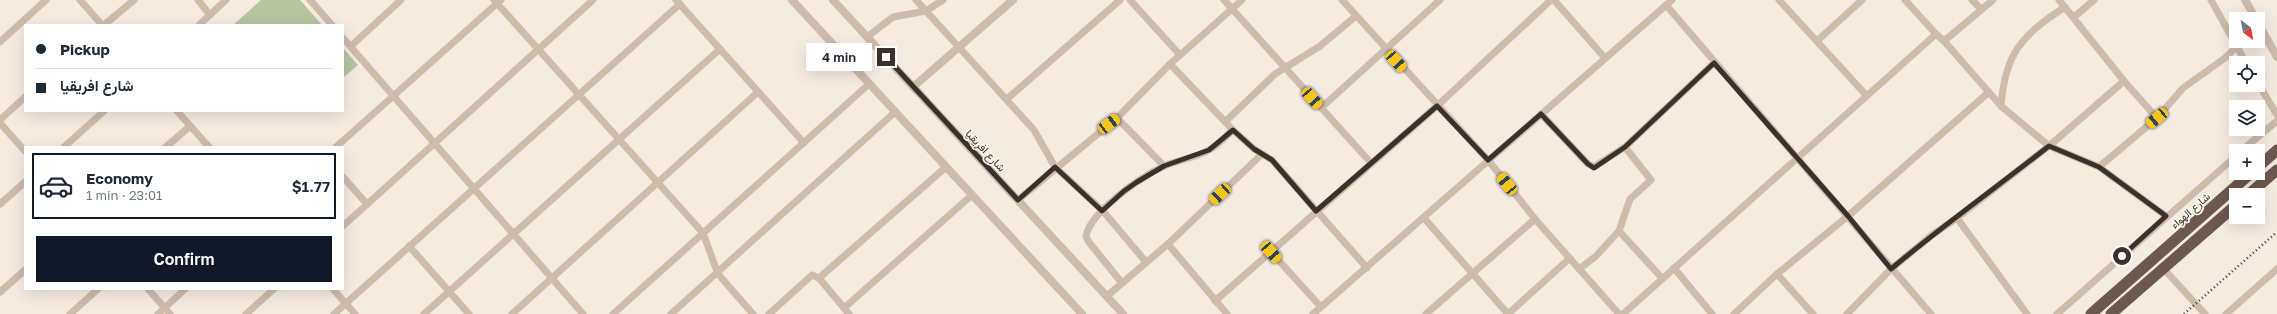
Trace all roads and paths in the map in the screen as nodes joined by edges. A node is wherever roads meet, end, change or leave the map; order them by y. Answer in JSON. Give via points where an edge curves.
{"nodes":[{"id":1,"x":46,"y":0,"type":"edge"},
{"id":2,"x":80,"y":0,"type":"edge"},
{"id":3,"x":134,"y":0,"type":"edge"},
{"id":4,"x":198,"y":0,"type":"edge"},
{"id":5,"x":226,"y":0,"type":"edge"},
{"id":6,"x":311,"y":0,"type":"edge"},
{"id":7,"x":401,"y":0,"type":"edge"},
{"id":8,"x":593,"y":0,"type":"edge"},
{"id":9,"x":792,"y":0,"type":"edge"},
{"id":10,"x":833,"y":0,"type":"edge"},
{"id":11,"x":916,"y":0,"type":"edge"},
{"id":12,"x":943,"y":0,"type":"edge"},
{"id":13,"x":1013,"y":0,"type":"edge"},
{"id":14,"x":1120,"y":0,"type":"edge"},
{"id":15,"x":1130,"y":0,"type":"edge"},
{"id":16,"x":1224,"y":0,"type":"edge"},
{"id":17,"x":1242,"y":0,"type":"edge"},
{"id":18,"x":1342,"y":0,"type":"edge"},
{"id":19,"x":1440,"y":0,"type":"edge"},
{"id":20,"x":1780,"y":0,"type":"edge"},
{"id":21,"x":1862,"y":0,"type":"edge"},
{"id":22,"x":1905,"y":0,"type":"edge"},
{"id":23,"x":1972,"y":0,"type":"edge"},
{"id":24,"x":1993,"y":0,"type":"edge"},
{"id":25,"x":2059,"y":0,"type":"edge"},
{"id":26,"x":2094,"y":0,"type":"edge"},
{"id":27,"x":2211,"y":0,"type":"edge"},
{"id":28,"x":2245,"y":0,"type":"edge"},
{"id":29,"x":497,"y":1,"type":"edge"},
{"id":30,"x":1550,"y":1,"type":"edge"},
{"id":31,"x":678,"y":2,"type":"edge"},
{"id":32,"x":1669,"y":2,"type":"edge"},
{"id":33,"x":2065,"y":7,"type":"junction"},
{"id":34,"x":1232,"y":9,"type":"junction"},
{"id":35,"x":1981,"y":9,"type":"junction"},
{"id":36,"x":926,"y":11,"type":"junction"},
{"id":37,"x":2252,"y":12,"type":"edge"},
{"id":38,"x":210,"y":15,"type":"junction"},
{"id":39,"x":1356,"y":16,"type":"junction"},
{"id":40,"x":2074,"y":17,"type":"junction"},
{"id":41,"x":102,"y":24,"type":"edge"},
{"id":42,"x":104,"y":24,"type":"edge"},
{"id":43,"x":200,"y":24,"type":"edge"},
{"id":44,"x":331,"y":24,"type":"edge"},
{"id":45,"x":1936,"y":34,"type":"junction"},
{"id":46,"x":2229,"y":34,"type":"edge"},
{"id":47,"x":867,"y":38,"type":"junction"},
{"id":48,"x":344,"y":39,"type":"edge"},
{"id":49,"x":2265,"y":40,"type":"edge"},
{"id":50,"x":1817,"y":41,"type":"junction"},
{"id":51,"x":1944,"y":41,"type":"junction"},
{"id":52,"x":0,"y":42,"type":"edge"},
{"id":53,"x":350,"y":46,"type":"junction"},
{"id":54,"x":958,"y":48,"type":"junction"},
{"id":55,"x":2235,"y":48,"type":"edge"},
{"id":56,"x":720,"y":49,"type":"junction"},
{"id":57,"x":1386,"y":49,"type":"junction"},
{"id":58,"x":538,"y":50,"type":"junction"},
{"id":59,"x":1180,"y":55,"type":"junction"},
{"id":60,"x":2277,"y":57,"type":"edge"},
{"id":61,"x":1605,"y":58,"type":"junction"},
{"id":62,"x":1714,"y":63,"type":"junction"},
{"id":63,"x":1170,"y":64,"type":"junction"},
{"id":64,"x":1284,"y":68,"type":"junction"},
{"id":65,"x":2124,"y":80,"type":"junction"},
{"id":66,"x":869,"y":84,"type":"junction"},
{"id":67,"x":913,"y":87,"type":"junction"},
{"id":68,"x":758,"y":92,"type":"junction"},
{"id":69,"x":1989,"y":92,"type":"junction"},
{"id":70,"x":2263,"y":92,"type":"edge"},
{"id":71,"x":578,"y":95,"type":"junction"},
{"id":72,"x":1866,"y":95,"type":"junction"},
{"id":73,"x":394,"y":96,"type":"junction"},
{"id":74,"x":24,"y":98,"type":"edge"},
{"id":75,"x":1006,"y":99,"type":"junction"},
{"id":76,"x":1437,"y":106,"type":"junction"},
{"id":77,"x":2000,"y":106,"type":"junction"},
{"id":78,"x":1321,"y":108,"type":"junction"},
{"id":79,"x":103,"y":112,"type":"edge"},
{"id":80,"x":178,"y":112,"type":"edge"},
{"id":81,"x":895,"y":112,"type":"junction"},
{"id":82,"x":1541,"y":114,"type":"junction"},
{"id":83,"x":2277,"y":116,"type":"edge"},
{"id":84,"x":1117,"y":118,"type":"junction"},
{"id":85,"x":2157,"y":118,"type":"junction"},
{"id":86,"x":2277,"y":121,"type":"edge"},
{"id":87,"x":0,"y":122,"type":"edge"},
{"id":88,"x":1224,"y":122,"type":"junction"},
{"id":89,"x":190,"y":126,"type":"junction"},
{"id":90,"x":1233,"y":130,"type":"junction"},
{"id":91,"x":619,"y":140,"type":"junction"},
{"id":92,"x":804,"y":143,"type":"junction"},
{"id":93,"x":435,"y":144,"type":"junction"},
{"id":94,"x":2250,"y":144,"type":"edge"},
{"id":95,"x":65,"y":146,"type":"edge"},
{"id":96,"x":167,"y":146,"type":"edge"},
{"id":97,"x":208,"y":146,"type":"edge"},
{"id":98,"x":337,"y":146,"type":"edge"},
{"id":99,"x":2049,"y":146,"type":"junction"},
{"id":100,"x":1625,"y":147,"type":"junction"},
{"id":101,"x":24,"y":150,"type":"edge"},
{"id":102,"x":2277,"y":150,"type":"edge"},
{"id":103,"x":1262,"y":154,"type":"junction"},
{"id":104,"x":1796,"y":158,"type":"junction"},
{"id":105,"x":1488,"y":160,"type":"junction"},
{"id":106,"x":2265,"y":161,"type":"edge"},
{"id":107,"x":2229,"y":162,"type":"edge"},
{"id":108,"x":1371,"y":163,"type":"junction"},
{"id":109,"x":1164,"y":166,"type":"junction"},
{"id":110,"x":946,"y":167,"type":"junction"},
{"id":111,"x":1055,"y":167,"type":"junction"},
{"id":112,"x":2099,"y":167,"type":"junction"},
{"id":113,"x":2277,"y":170,"type":"edge"},
{"id":114,"x":344,"y":178,"type":"edge"},
{"id":115,"x":2243,"y":180,"type":"edge"},
{"id":116,"x":24,"y":183,"type":"edge"},
{"id":117,"x":657,"y":183,"type":"junction"},
{"id":118,"x":474,"y":188,"type":"junction"},
{"id":119,"x":2256,"y":188,"type":"edge"},
{"id":120,"x":972,"y":195,"type":"junction"},
{"id":121,"x":1018,"y":200,"type":"junction"},
{"id":122,"x":0,"y":204,"type":"edge"},
{"id":123,"x":367,"y":204,"type":"junction"},
{"id":124,"x":1102,"y":211,"type":"junction"},
{"id":125,"x":1316,"y":211,"type":"junction"},
{"id":126,"x":2229,"y":211,"type":"edge"},
{"id":127,"x":1848,"y":216,"type":"junction"},
{"id":128,"x":2166,"y":216,"type":"junction"},
{"id":129,"x":1424,"y":218,"type":"junction"},
{"id":130,"x":1958,"y":218,"type":"junction"},
{"id":131,"x":1535,"y":219,"type":"junction"},
{"id":132,"x":344,"y":225,"type":"edge"},
{"id":133,"x":1619,"y":231,"type":"junction"},
{"id":134,"x":513,"y":234,"type":"junction"},
{"id":135,"x":702,"y":234,"type":"junction"},
{"id":136,"x":1168,"y":244,"type":"junction"},
{"id":137,"x":409,"y":246,"type":"junction"},
{"id":138,"x":1271,"y":252,"type":"junction"},
{"id":139,"x":1570,"y":258,"type":"junction"},
{"id":140,"x":1146,"y":262,"type":"junction"},
{"id":141,"x":1367,"y":268,"type":"junction"},
{"id":142,"x":1674,"y":268,"type":"junction"},
{"id":143,"x":2163,"y":268,"type":"junction"},
{"id":144,"x":1579,"y":269,"type":"junction"},
{"id":145,"x":1891,"y":269,"type":"junction"},
{"id":146,"x":2277,"y":269,"type":"edge"},
{"id":147,"x":24,"y":271,"type":"edge"},
{"id":148,"x":718,"y":274,"type":"junction"},
{"id":149,"x":1472,"y":274,"type":"junction"},
{"id":150,"x":1777,"y":274,"type":"junction"},
{"id":151,"x":552,"y":278,"type":"junction"},
{"id":152,"x":819,"y":278,"type":"junction"},
{"id":153,"x":1662,"y":278,"type":"junction"},
{"id":154,"x":1122,"y":283,"type":"junction"},
{"id":155,"x":97,"y":290,"type":"edge"},
{"id":156,"x":149,"y":290,"type":"edge"},
{"id":157,"x":184,"y":290,"type":"edge"},
{"id":158,"x":273,"y":290,"type":"edge"},
{"id":159,"x":334,"y":290,"type":"edge"},
{"id":160,"x":448,"y":291,"type":"junction"},
{"id":161,"x":0,"y":292,"type":"edge"},
{"id":162,"x":1107,"y":296,"type":"junction"},
{"id":163,"x":1215,"y":301,"type":"junction"},
{"id":164,"x":346,"y":303,"type":"junction"},
{"id":165,"x":1116,"y":306,"type":"junction"},
{"id":166,"x":1321,"y":307,"type":"junction"},
{"id":167,"x":165,"y":308,"type":"junction"},
{"id":168,"x":844,"y":308,"type":"junction"},
{"id":169,"x":70,"y":314,"type":"edge"},
{"id":170,"x":158,"y":314,"type":"edge"},
{"id":171,"x":170,"y":314,"type":"edge"},
{"id":172,"x":246,"y":314,"type":"edge"},
{"id":173,"x":334,"y":314,"type":"edge"},
{"id":174,"x":355,"y":314,"type":"edge"},
{"id":175,"x":424,"y":314,"type":"edge"},
{"id":176,"x":469,"y":314,"type":"edge"},
{"id":177,"x":512,"y":314,"type":"edge"},
{"id":178,"x":583,"y":314,"type":"edge"},
{"id":179,"x":613,"y":314,"type":"edge"},
{"id":180,"x":671,"y":314,"type":"edge"},
{"id":181,"x":753,"y":314,"type":"edge"},
{"id":182,"x":769,"y":314,"type":"edge"},
{"id":183,"x":849,"y":314,"type":"edge"},
{"id":184,"x":1082,"y":314,"type":"edge"},
{"id":185,"x":1118,"y":314,"type":"edge"},
{"id":186,"x":1123,"y":314,"type":"edge"},
{"id":187,"x":1227,"y":314,"type":"edge"},
{"id":188,"x":1313,"y":314,"type":"edge"},
{"id":189,"x":1426,"y":314,"type":"edge"},
{"id":190,"x":1508,"y":314,"type":"edge"},
{"id":191,"x":1618,"y":314,"type":"edge"},
{"id":192,"x":1623,"y":314,"type":"edge"},
{"id":193,"x":1712,"y":314,"type":"edge"},
{"id":194,"x":1734,"y":314,"type":"edge"},
{"id":195,"x":1814,"y":314,"type":"edge"},
{"id":196,"x":1847,"y":314,"type":"edge"},
{"id":197,"x":1931,"y":314,"type":"edge"},
{"id":198,"x":2027,"y":314,"type":"edge"},
{"id":199,"x":2057,"y":314,"type":"edge"},
{"id":200,"x":2091,"y":314,"type":"edge"},
{"id":201,"x":2111,"y":314,"type":"edge"},
{"id":202,"x":2206,"y":314,"type":"edge"},
{"id":203,"x":2226,"y":314,"type":"edge"}],
"edges":[{"from":1,"to":52,"type":"street"},
{"from":2,"to":41,"type":"street"},
{"from":3,"to":42,"type":"street"},
{"from":4,"to":38,"type":"street"},
{"from":5,"to":38,"type":"street"},
{"from":6,"to":44,"type":"street"},
{"from":7,"to":53,"type":"street"},
{"from":8,"to":58,"type":"street"},
{"from":9,"to":66,"type":"street"},
{"from":10,"to":47,"type":"street","name":"شارع افريقيا"},
{"from":11,"to":36,"type":"street"},
{"from":12,"to":36,"type":"street"},
{"from":13,"to":54,"type":"street"},
{"from":14,"to":75,"type":"street"},
{"from":15,"to":59,"type":"street"},
{"from":16,"to":34,"type":"street"},
{"from":17,"to":34,"type":"street"},
{"from":18,"to":39,"type":"street"},
{"from":19,"to":57,"type":"street"},
{"from":20,"to":50,"type":"street"},
{"from":21,"to":50,"type":"street"},
{"from":22,"to":45,"type":"street"},
{"from":23,"to":35,"type":"street"},
{"from":24,"to":35,"type":"street"},
{"from":25,"to":33,"type":"street"},
{"from":26,"to":40,"type":"street"},
{"from":27,"to":46,"type":"street"},
{"from":28,"to":37,"type":"street"},
{"from":29,"to":58,"type":"street"},
{"from":29,"to":73,"type":"street"},
{"from":30,"to":61,"type":"street"},
{"from":30,"to":76,"type":"street"},
{"from":31,"to":56,"type":"street"},
{"from":31,"to":71,"type":"street"},
{"from":32,"to":61,"type":"street"},
{"from":32,"to":62,"type":"street"},
{"from":33,"to":40,"type":"street"},
{"from":33,"to":77,"type":"street","via":[[2036,27],[2016,50],[2005,73]]},
{"from":34,"to":59,"type":"street"},
{"from":34,"to":64,"type":"street"},
{"from":35,"to":51,"type":"street"},
{"from":36,"to":47,"type":"street","via":[[893,17]]},
{"from":36,"to":54,"type":"street"},
{"from":38,"to":43,"type":"street"},
{"from":39,"to":57,"type":"street"},
{"from":39,"to":64,"type":"street","via":[[1320,46]]},
{"from":40,"to":65,"type":"street"},
{"from":45,"to":51,"type":"street"},
{"from":45,"to":72,"type":"street"},
{"from":47,"to":67,"type":"street","name":"شارع افريقيا"},
{"from":48,"to":53,"type":"street"},
{"from":49,"to":60,"type":"street"},
{"from":50,"to":72,"type":"street"},
{"from":51,"to":69,"type":"street"},
{"from":53,"to":73,"type":"street"},
{"from":54,"to":67,"type":"street"},
{"from":54,"to":75,"type":"street"},
{"from":55,"to":85,"type":"street","via":[[2183,88]]},
{"from":56,"to":68,"type":"street"},
{"from":56,"to":91,"type":"street"},
{"from":57,"to":76,"type":"street"},
{"from":57,"to":78,"type":"street"},
{"from":58,"to":71,"type":"street"},
{"from":58,"to":93,"type":"street"},
{"from":59,"to":63,"type":"street"},
{"from":61,"to":82,"type":"street"},
{"from":62,"to":100,"type":"street"},
{"from":62,"to":104,"type":"street"},
{"from":63,"to":84,"type":"street"},
{"from":63,"to":88,"type":"street"},
{"from":64,"to":78,"type":"street"},
{"from":64,"to":88,"type":"street"},
{"from":65,"to":85,"type":"street"},
{"from":65,"to":99,"type":"street"},
{"from":66,"to":81,"type":"street"},
{"from":66,"to":92,"type":"street"},
{"from":67,"to":121,"type":"street","name":"شارع افريقيا"},
{"from":68,"to":92,"type":"street"},
{"from":68,"to":117,"type":"street"},
{"from":69,"to":77,"type":"street"},
{"from":69,"to":127,"type":"street"},
{"from":70,"to":83,"type":"street"},
{"from":71,"to":91,"type":"street"},
{"from":71,"to":118,"type":"street"},
{"from":72,"to":104,"type":"street"},
{"from":73,"to":93,"type":"street"},
{"from":73,"to":98,"type":"street"},
{"from":74,"to":87,"type":"street"},
{"from":75,"to":111,"type":"street","via":[[1034,130]]},
{"from":76,"to":105,"type":"street"},
{"from":76,"to":108,"type":"street"},
{"from":77,"to":99,"type":"street"},
{"from":78,"to":108,"type":"street"},
{"from":79,"to":95,"type":"street"},
{"from":80,"to":89,"type":"street"},
{"from":81,"to":110,"type":"street"},
{"from":81,"to":148,"type":"street"},
{"from":82,"to":100,"type":"street","via":[[1592,168]]},
{"from":82,"to":105,"type":"street"},
{"from":84,"to":109,"type":"street"},
{"from":84,"to":111,"type":"street"},
{"from":85,"to":112,"type":"street"},
{"from":86,"to":94,"type":"street"},
{"from":87,"to":101,"type":"street"},
{"from":88,"to":90,"type":"street"},
{"from":89,"to":96,"type":"street"},
{"from":89,"to":97,"type":"street"},
{"from":90,"to":103,"type":"street"},
{"from":90,"to":109,"type":"street","via":[[1209,150]]},
{"from":91,"to":117,"type":"street"},
{"from":91,"to":134,"type":"street"},
{"from":92,"to":135,"type":"street"},
{"from":93,"to":118,"type":"street"},
{"from":93,"to":123,"type":"street"},
{"from":99,"to":112,"type":"street"},
{"from":99,"to":130,"type":"street"},
{"from":100,"to":133,"type":"street","via":[[1651,180],[1630,199]]},
{"from":102,"to":106,"type":"highway"},
{"from":103,"to":125,"type":"street","via":[[1272,160]]},
{"from":103,"to":136,"type":"street"},
{"from":104,"to":127,"type":"street"},
{"from":104,"to":142,"type":"street"},
{"from":105,"to":129,"type":"street"},
{"from":105,"to":131,"type":"street"},
{"from":107,"to":128,"type":"street"},
{"from":108,"to":125,"type":"street"},
{"from":109,"to":124,"type":"street","via":[[1124,191]]},
{"from":110,"to":120,"type":"street"},
{"from":110,"to":152,"type":"street"},
{"from":111,"to":121,"type":"street"},
{"from":111,"to":124,"type":"street"},
{"from":112,"to":128,"type":"street"},
{"from":113,"to":119,"type":"highway"},
{"from":114,"to":123,"type":"street"},
{"from":115,"to":200,"type":"highway","name":"شارع الهواء"},
{"from":116,"to":122,"type":"street"},
{"from":117,"to":135,"type":"street"},
{"from":117,"to":151,"type":"street"},
{"from":118,"to":134,"type":"street"},
{"from":118,"to":137,"type":"street"},
{"from":120,"to":168,"type":"street"},
{"from":120,"to":184,"type":"street"},
{"from":121,"to":162,"type":"street","name":"شارع افريقيا"},
{"from":123,"to":132,"type":"street"},
{"from":124,"to":140,"type":"street"},
{"from":124,"to":154,"type":"street","via":[[1087,230],[1086,236]]},
{"from":125,"to":138,"type":"street"},
{"from":125,"to":141,"type":"street"},
{"from":126,"to":143,"type":"highway"},
{"from":127,"to":145,"type":"street"},
{"from":127,"to":150,"type":"street"},
{"from":128,"to":199,"type":"street"},
{"from":129,"to":141,"type":"street"},
{"from":129,"to":149,"type":"street"},
{"from":130,"to":145,"type":"street","via":[[1932,235]]},
{"from":130,"to":198,"type":"street"},
{"from":131,"to":139,"type":"street"},
{"from":131,"to":149,"type":"street"},
{"from":133,"to":144,"type":"street","via":[[1595,257]]},
{"from":133,"to":153,"type":"street"},
{"from":134,"to":151,"type":"street"},
{"from":134,"to":160,"type":"street"},
{"from":135,"to":148,"type":"street"},
{"from":135,"to":179,"type":"street"},
{"from":136,"to":140,"type":"street"},
{"from":136,"to":163,"type":"street"},
{"from":137,"to":160,"type":"street"},
{"from":137,"to":164,"type":"street"},
{"from":138,"to":163,"type":"street"},
{"from":138,"to":166,"type":"street"},
{"from":139,"to":144,"type":"street"},
{"from":139,"to":190,"type":"street"},
{"from":140,"to":154,"type":"street"},
{"from":141,"to":166,"type":"street"},
{"from":142,"to":153,"type":"street"},
{"from":142,"to":193,"type":"street"},
{"from":143,"to":201,"type":"highway"},
{"from":143,"to":202,"type":"street"},
{"from":144,"to":191,"type":"street"},
{"from":145,"to":196,"type":"street"},
{"from":145,"to":197,"type":"street"},
{"from":146,"to":203,"type":"street"},
{"from":147,"to":161,"type":"street"},
{"from":148,"to":180,"type":"street"},
{"from":148,"to":181,"type":"street"},
{"from":149,"to":189,"type":"street"},
{"from":149,"to":190,"type":"street"},
{"from":150,"to":194,"type":"street"},
{"from":150,"to":195,"type":"street"},
{"from":151,"to":177,"type":"street"},
{"from":151,"to":178,"type":"street"},
{"from":152,"to":168,"type":"street"},
{"from":152,"to":182,"type":"street","via":[[812,275]]},
{"from":153,"to":192,"type":"street"},
{"from":154,"to":162,"type":"street"},
{"from":155,"to":169,"type":"street"},
{"from":156,"to":167,"type":"street"},
{"from":157,"to":167,"type":"street"},
{"from":158,"to":172,"type":"street"},
{"from":159,"to":164,"type":"street"},
{"from":160,"to":175,"type":"street"},
{"from":160,"to":176,"type":"street"},
{"from":162,"to":165,"type":"street","name":"شارع افريقيا"},
{"from":163,"to":187,"type":"street"},
{"from":164,"to":173,"type":"street"},
{"from":164,"to":174,"type":"street"},
{"from":165,"to":185,"type":"street"},
{"from":165,"to":186,"type":"street","name":"شارع افريقيا"},
{"from":166,"to":188,"type":"street"},
{"from":167,"to":170,"type":"street"},
{"from":167,"to":171,"type":"street"},
{"from":168,"to":183,"type":"street"}]}
